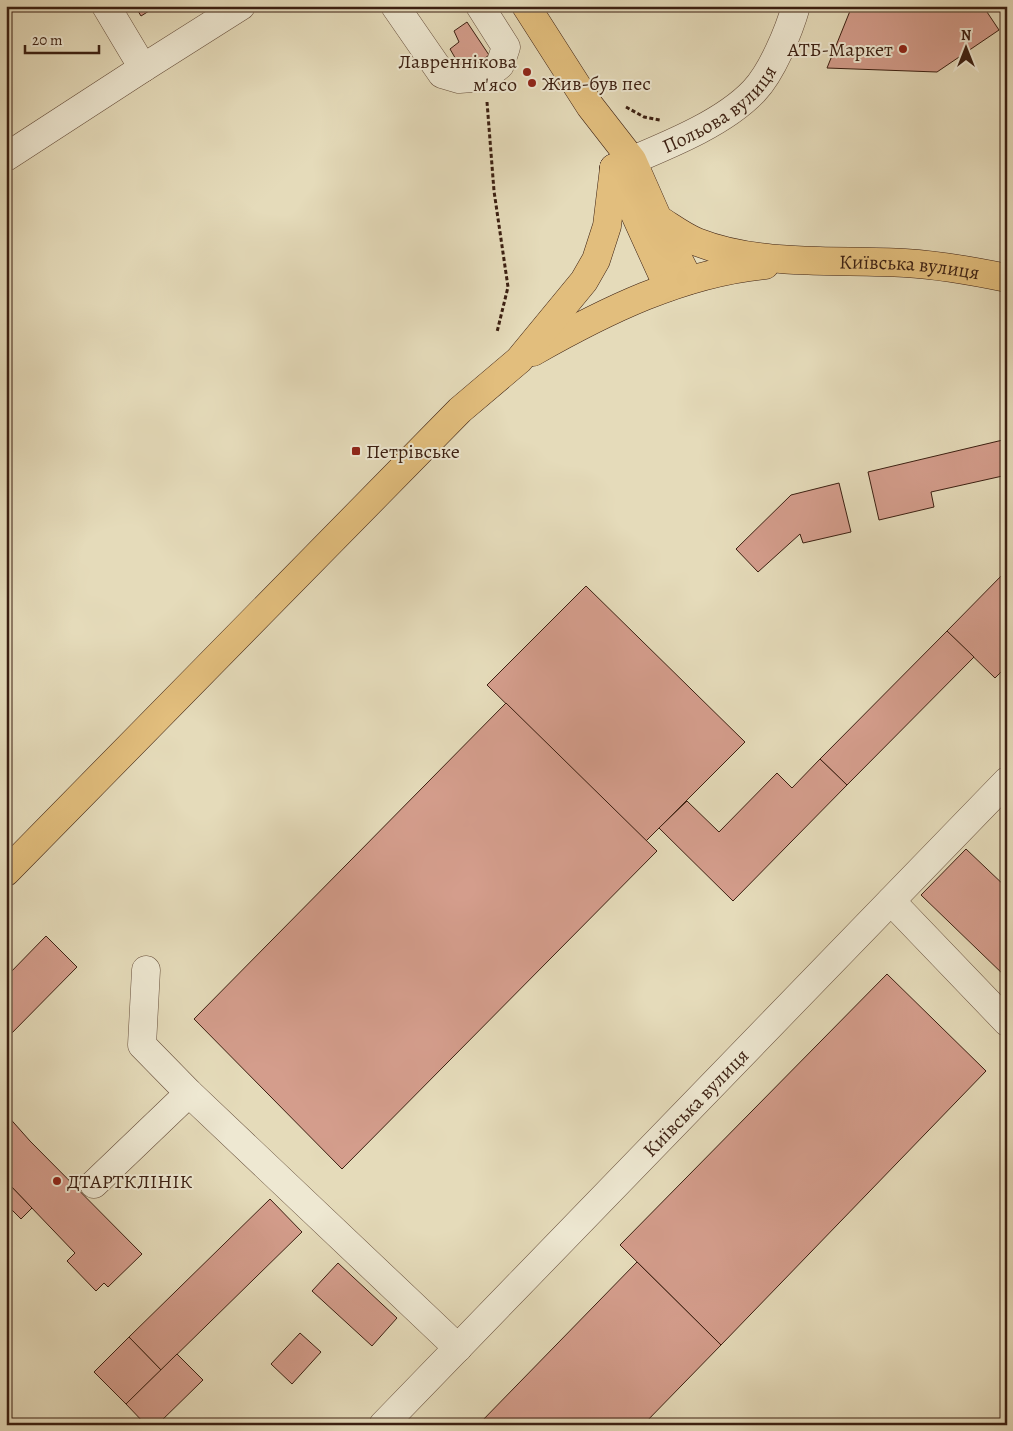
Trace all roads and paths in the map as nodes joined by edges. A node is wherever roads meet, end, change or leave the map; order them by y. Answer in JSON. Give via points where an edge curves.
{"nodes":[{"id":1,"x":106,"y":6,"type":"edge"},
{"id":2,"x":241,"y":6,"type":"edge"},
{"id":3,"x":394,"y":6,"type":"edge"},
{"id":4,"x":480,"y":6,"type":"edge"},
{"id":5,"x":526,"y":6,"type":"edge"},
{"id":6,"x":796,"y":6,"type":"edge"},
{"id":7,"x":143,"y":68,"type":"junction"},
{"id":8,"x":485,"y":77,"type":"junction"},
{"id":9,"x":621,"y":105,"type":"dead end"},
{"id":10,"x":661,"y":120,"type":"dead end"},
{"id":11,"x":6,"y":157,"type":"edge"},
{"id":12,"x":623,"y":164,"type":"junction"},
{"id":13,"x":658,"y":219,"type":"junction"},
{"id":14,"x":812,"y":261,"type":"junction"},
{"id":15,"x":1007,"y":278,"type":"edge"},
{"id":16,"x":678,"y":284,"type":"junction"},
{"id":17,"x":497,"y":332,"type":"dead end"},
{"id":18,"x":519,"y":360,"type":"junction"},
{"id":19,"x":1007,"y":781,"type":"edge"},
{"id":20,"x":6,"y":872,"type":"edge"},
{"id":21,"x":891,"y":900,"type":"junction"},
{"id":22,"x":146,"y":970,"type":"dead end"},
{"id":23,"x":1007,"y":1022,"type":"edge"},
{"id":24,"x":189,"y":1092,"type":"junction"},
{"id":25,"x":94,"y":1184,"type":"dead end"},
{"id":26,"x":458,"y":1348,"type":"junction"},
{"id":27,"x":383,"y":1425,"type":"edge"}],
"edges":[{"from":1,"to":7,"type":"street"},
{"from":2,"to":7,"type":"street"},
{"from":3,"to":8,"type":"street","via":[[442,74],[459,79]]},
{"from":4,"to":8,"type":"street","via":[[506,47],[500,65]]},
{"from":5,"to":12,"type":"main road"},
{"from":6,"to":12,"type":"street","name":"Польова вулиця","via":[[776,57],[755,90],[732,111],[708,125]]},
{"from":7,"to":11,"type":"street"},
{"from":8,"to":17,"type":"path","via":[[494,191],[508,287]]},
{"from":9,"to":10,"type":"path"},
{"from":12,"to":13,"type":"main road"},
{"from":12,"to":16,"type":"main road"},
{"from":12,"to":18,"type":"main road","via":[[596,260],[584,281]]},
{"from":13,"to":14,"type":"main road","via":[[695,242],[714,248]]},
{"from":13,"to":16,"type":"main road"},
{"from":14,"to":15,"type":"main road","name":"Київська вулиця","via":[[947,266]]},
{"from":14,"to":16,"type":"main road","via":[[713,273]]},
{"from":16,"to":18,"type":"main road","via":[[577,328]]},
{"from":18,"to":20,"type":"main road","via":[[460,410]]},
{"from":19,"to":21,"type":"street","name":"Київська вулиця"},
{"from":21,"to":23,"type":"street"},
{"from":21,"to":26,"type":"street","name":"Київська вулиця"},
{"from":22,"to":24,"type":"street","via":[[142,1045]]},
{"from":24,"to":25,"type":"street"},
{"from":24,"to":26,"type":"street"},
{"from":26,"to":27,"type":"street","name":"Київська вулиця"}]}
